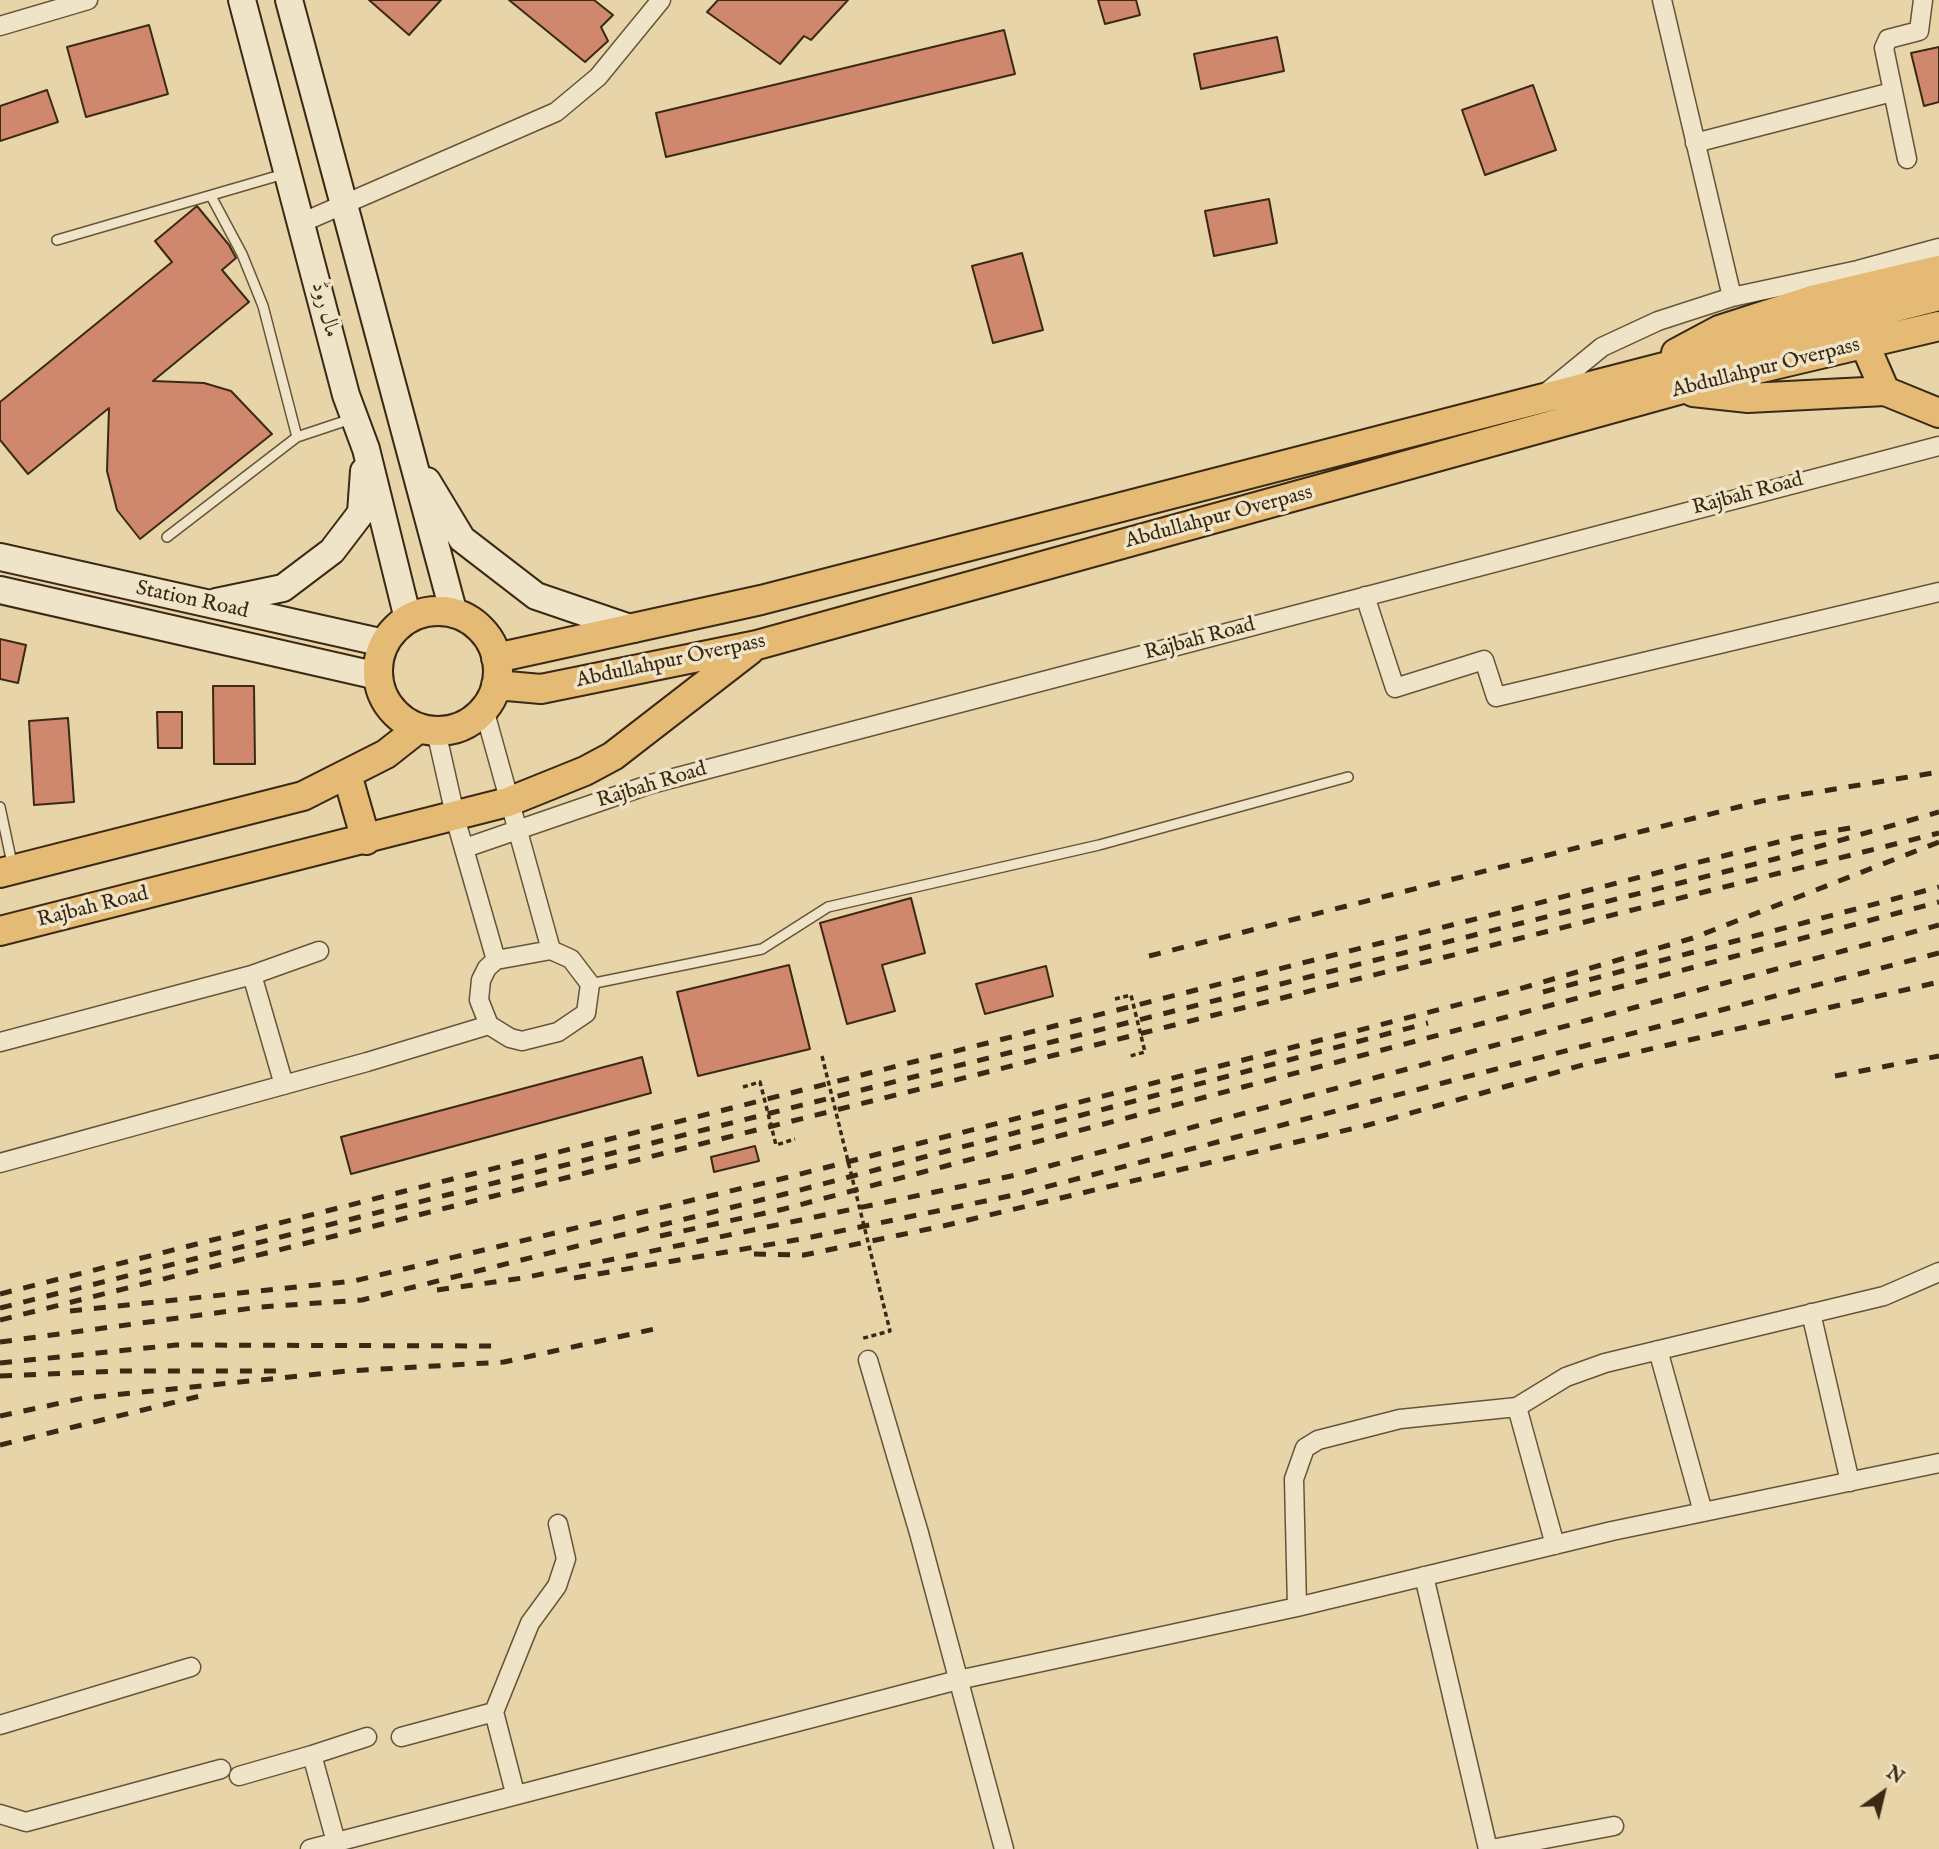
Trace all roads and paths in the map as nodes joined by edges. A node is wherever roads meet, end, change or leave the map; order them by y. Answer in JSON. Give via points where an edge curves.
{"nodes":[{"id":1,"x":88,"y":0,"type":"edge"},
{"id":2,"x":242,"y":0,"type":"edge"},
{"id":3,"x":289,"y":0,"type":"edge"},
{"id":4,"x":662,"y":0,"type":"edge"},
{"id":5,"x":1662,"y":0,"type":"edge"},
{"id":6,"x":1923,"y":0,"type":"edge"},
{"id":7,"x":0,"y":26,"type":"edge"},
{"id":8,"x":1892,"y":92,"type":"junction"},
{"id":9,"x":1695,"y":143,"type":"junction"},
{"id":10,"x":1907,"y":159,"type":"dead end"},
{"id":11,"x":288,"y":173,"type":"junction"},
{"id":12,"x":211,"y":196,"type":"junction"},
{"id":13,"x":344,"y":204,"type":"junction"},
{"id":14,"x":301,"y":223,"type":"junction"},
{"id":15,"x":57,"y":240,"type":"dead end"},
{"id":16,"x":1939,"y":248,"type":"edge"},
{"id":17,"x":1935,"y":284,"type":"edge"},
{"id":18,"x":1732,"y":297,"type":"junction"},
{"id":19,"x":1939,"y":327,"type":"edge"},
{"id":20,"x":1865,"y":345,"type":"junction"},
{"id":21,"x":1679,"y":390,"type":"junction"},
{"id":22,"x":1885,"y":391,"type":"junction"},
{"id":23,"x":1536,"y":401,"type":"junction"},
{"id":24,"x":1939,"y":413,"type":"edge"},
{"id":25,"x":355,"y":418,"type":"junction"},
{"id":26,"x":297,"y":437,"type":"junction"},
{"id":27,"x":1939,"y":446,"type":"edge"},
{"id":28,"x":366,"y":449,"type":"junction"},
{"id":29,"x":410,"y":453,"type":"junction"},
{"id":30,"x":167,"y":537,"type":"dead end"},
{"id":31,"x":0,"y":557,"type":"edge"},
{"id":32,"x":0,"y":590,"type":"edge"},
{"id":33,"x":1939,"y":592,"type":"edge"},
{"id":34,"x":1365,"y":596,"type":"junction"},
{"id":35,"x":204,"y":605,"type":"junction"},
{"id":36,"x":454,"y":614,"type":"junction"},
{"id":37,"x":408,"y":619,"type":"junction"},
{"id":38,"x":633,"y":629,"type":"junction"},
{"id":39,"x":384,"y":643,"type":"junction"},
{"id":40,"x":757,"y":645,"type":"junction"},
{"id":41,"x":378,"y":676,"type":"junction"},
{"id":42,"x":492,"y":684,"type":"junction"},
{"id":43,"x":428,"y":730,"type":"junction"},
{"id":44,"x":347,"y":774,"type":"junction"},
{"id":45,"x":1348,"y":777,"type":"dead end"},
{"id":46,"x":0,"y":807,"type":"edge"},
{"id":47,"x":513,"y":815,"type":"junction"},
{"id":48,"x":456,"y":816,"type":"junction"},
{"id":49,"x":366,"y":840,"type":"junction"},
{"id":50,"x":465,"y":848,"type":"junction"},
{"id":51,"x":6,"y":871,"type":"edge"},
{"id":52,"x":0,"y":931,"type":"edge"},
{"id":53,"x":551,"y":950,"type":"junction"},
{"id":54,"x":318,"y":951,"type":"dead end"},
{"id":55,"x":496,"y":960,"type":"junction"},
{"id":56,"x":252,"y":975,"type":"junction"},
{"id":57,"x":590,"y":984,"type":"junction"},
{"id":58,"x":1115,"y":999,"type":"dead end"},
{"id":59,"x":489,"y":1025,"type":"junction"},
{"id":60,"x":0,"y":1042,"type":"edge"},
{"id":61,"x":822,"y":1056,"type":"dead end"},
{"id":62,"x":1130,"y":1056,"type":"dead end"},
{"id":63,"x":284,"y":1085,"type":"junction"},
{"id":64,"x":743,"y":1087,"type":"dead end"},
{"id":65,"x":795,"y":1139,"type":"dead end"},
{"id":66,"x":0,"y":1163,"type":"edge"},
{"id":67,"x":1939,"y":1272,"type":"edge"},
{"id":68,"x":1811,"y":1313,"type":"junction"},
{"id":69,"x":860,"y":1339,"type":"dead end"},
{"id":70,"x":1658,"y":1350,"type":"junction"},
{"id":71,"x":868,"y":1360,"type":"dead end"},
{"id":72,"x":1517,"y":1407,"type":"junction"},
{"id":73,"x":1939,"y":1463,"type":"edge"},
{"id":74,"x":1850,"y":1482,"type":"junction"},
{"id":75,"x":1703,"y":1512,"type":"junction"},
{"id":76,"x":558,"y":1524,"type":"dead end"},
{"id":77,"x":1555,"y":1545,"type":"junction"},
{"id":78,"x":1424,"y":1576,"type":"junction"},
{"id":79,"x":1297,"y":1607,"type":"junction"},
{"id":80,"x":191,"y":1667,"type":"dead end"},
{"id":81,"x":958,"y":1680,"type":"junction"},
{"id":82,"x":494,"y":1712,"type":"junction"},
{"id":83,"x":0,"y":1725,"type":"edge"},
{"id":84,"x":367,"y":1737,"type":"dead end"},
{"id":85,"x":401,"y":1737,"type":"dead end"},
{"id":86,"x":312,"y":1755,"type":"junction"},
{"id":87,"x":221,"y":1769,"type":"dead end"},
{"id":88,"x":239,"y":1776,"type":"dead end"},
{"id":89,"x":515,"y":1793,"type":"junction"},
{"id":90,"x":0,"y":1814,"type":"edge"},
{"id":91,"x":1614,"y":1826,"type":"dead end"},
{"id":92,"x":336,"y":1842,"type":"junction"},
{"id":93,"x":310,"y":1849,"type":"edge"},
{"id":94,"x":1004,"y":1849,"type":"edge"},
{"id":95,"x":1490,"y":1849,"type":"edge"}],
"edges":[{"from":1,"to":7,"type":"street"},
{"from":2,"to":11,"type":"main road","name":"مال روڈ"},
{"from":3,"to":13,"type":"main road"},
{"from":4,"to":13,"type":"street","via":[[598,77],[556,112]]},
{"from":5,"to":9,"type":"street"},
{"from":6,"to":8,"type":"street","via":[[1919,31],[1885,43]]},
{"from":8,"to":9,"type":"street"},
{"from":8,"to":10,"type":"street"},
{"from":9,"to":18,"type":"street"},
{"from":11,"to":12,"type":"lane"},
{"from":11,"to":14,"type":"main road","name":"مال روڈ"},
{"from":12,"to":15,"type":"lane"},
{"from":12,"to":26,"type":"lane","via":[[263,306]]},
{"from":13,"to":14,"type":"street"},
{"from":13,"to":29,"type":"main road"},
{"from":14,"to":25,"type":"main road","name":"مال روڈ"},
{"from":16,"to":18,"type":"street","via":[[1858,271]]},
{"from":17,"to":23,"type":"main road","name":"Abdullahpur Overpass"},
{"from":18,"to":23,"type":"street","via":[[1658,321],[1602,347]]},
{"from":19,"to":20,"type":"main road","name":"Abdullahpur Overpass"},
{"from":20,"to":21,"type":"main road","name":"Abdullahpur Overpass"},
{"from":20,"to":22,"type":"main road"},
{"from":21,"to":22,"type":"main road","via":[[1748,398]]},
{"from":21,"to":40,"type":"main road","name":"Abdullahpur Overpass"},
{"from":22,"to":24,"type":"main road"},
{"from":23,"to":38,"type":"main road","name":"Abdullahpur Overpass"},
{"from":25,"to":26,"type":"lane"},
{"from":25,"to":28,"type":"main road","name":"مال روڈ"},
{"from":26,"to":30,"type":"lane"},
{"from":27,"to":34,"type":"street","name":"Rajbah Road"},
{"from":28,"to":35,"type":"main road","via":[[361,513],[332,551],[283,588]]},
{"from":28,"to":37,"type":"main road","name":"مال روڈ"},
{"from":29,"to":36,"type":"main road"},
{"from":29,"to":38,"type":"main road","via":[[462,539],[543,600]]},
{"from":31,"to":35,"type":"main road","name":"Station Road"},
{"from":32,"to":41,"type":"main road","name":"Station Road"},
{"from":33,"to":34,"type":"street","via":[[1496,697],[1484,660],[1395,688]]},
{"from":34,"to":47,"type":"street","name":"Rajbah Road","via":[[651,784]]},
{"from":35,"to":39,"type":"main road","name":"Station Road"},
{"from":36,"to":37,"type":"main road","via":[[439,611]]},
{"from":36,"to":42,"type":"main road","via":[[481,630]]},
{"from":37,"to":39,"type":"main road"},
{"from":38,"to":42,"type":"main road","name":"Abdullahpur Overpass"},
{"from":39,"to":41,"type":"main road"},
{"from":40,"to":42,"type":"main road","name":"Abdullahpur Overpass","via":[[541,689]]},
{"from":40,"to":47,"type":"main road","name":"Rajbah Road","via":[[613,756]]},
{"from":41,"to":43,"type":"main road","via":[[381,692],[402,720]]},
{"from":42,"to":43,"type":"main road","via":[[463,725]]},
{"from":42,"to":47,"type":"street"},
{"from":43,"to":44,"type":"main road"},
{"from":43,"to":48,"type":"street"},
{"from":44,"to":49,"type":"main road"},
{"from":44,"to":51,"type":"main road","via":[[303,796]]},
{"from":45,"to":57,"type":"lane","via":[[1099,845],[828,907],[762,949]]},
{"from":46,"to":51,"type":"lane"},
{"from":47,"to":48,"type":"main road","name":"Rajbah Road"},
{"from":47,"to":50,"type":"street","name":"Rajbah Road"},
{"from":47,"to":53,"type":"street"},
{"from":48,"to":49,"type":"main road","name":"Rajbah Road"},
{"from":48,"to":50,"type":"street"},
{"from":49,"to":52,"type":"main road","name":"Rajbah Road"},
{"from":50,"to":55,"type":"street"},
{"from":53,"to":55,"type":"street"},
{"from":53,"to":57,"type":"street","via":[[571,959]]},
{"from":54,"to":56,"type":"street"},
{"from":55,"to":59,"type":"street","via":[[481,980],[479,1000]]},
{"from":56,"to":60,"type":"street"},
{"from":56,"to":63,"type":"street"},
{"from":57,"to":59,"type":"street","via":[[586,1013],[558,1032],[522,1041]]},
{"from":58,"to":62,"type":"path","bridge":true,"via":[[1131,995],[1145,1052]]},
{"from":59,"to":63,"type":"street"},
{"from":61,"to":69,"type":"path","bridge":true,"via":[[891,1331]]},
{"from":63,"to":66,"type":"street"},
{"from":64,"to":65,"type":"path","bridge":true,"via":[[760,1082],[776,1145]]},
{"from":67,"to":68,"type":"street","via":[[1884,1296]]},
{"from":68,"to":70,"type":"street"},
{"from":68,"to":74,"type":"street"},
{"from":70,"to":72,"type":"street","via":[[1566,1377]]},
{"from":70,"to":75,"type":"street"},
{"from":71,"to":81,"type":"street"},
{"from":72,"to":77,"type":"street"},
{"from":72,"to":79,"type":"street","via":[[1400,1419],[1318,1440],[1305,1448],[1294,1479]]},
{"from":73,"to":74,"type":"street"},
{"from":74,"to":75,"type":"street"},
{"from":75,"to":77,"type":"street"},
{"from":76,"to":82,"type":"street","via":[[566,1559],[556,1586],[530,1623]]},
{"from":77,"to":78,"type":"street"},
{"from":78,"to":79,"type":"street"},
{"from":78,"to":95,"type":"street"},
{"from":79,"to":81,"type":"street"},
{"from":80,"to":83,"type":"street"},
{"from":81,"to":89,"type":"street"},
{"from":81,"to":94,"type":"street"},
{"from":82,"to":85,"type":"street"},
{"from":82,"to":89,"type":"street"},
{"from":84,"to":86,"type":"street"},
{"from":86,"to":88,"type":"street"},
{"from":86,"to":92,"type":"street"},
{"from":87,"to":90,"type":"street","via":[[26,1822]]},
{"from":89,"to":92,"type":"street"},
{"from":91,"to":95,"type":"street"},
{"from":92,"to":93,"type":"street"}]}
